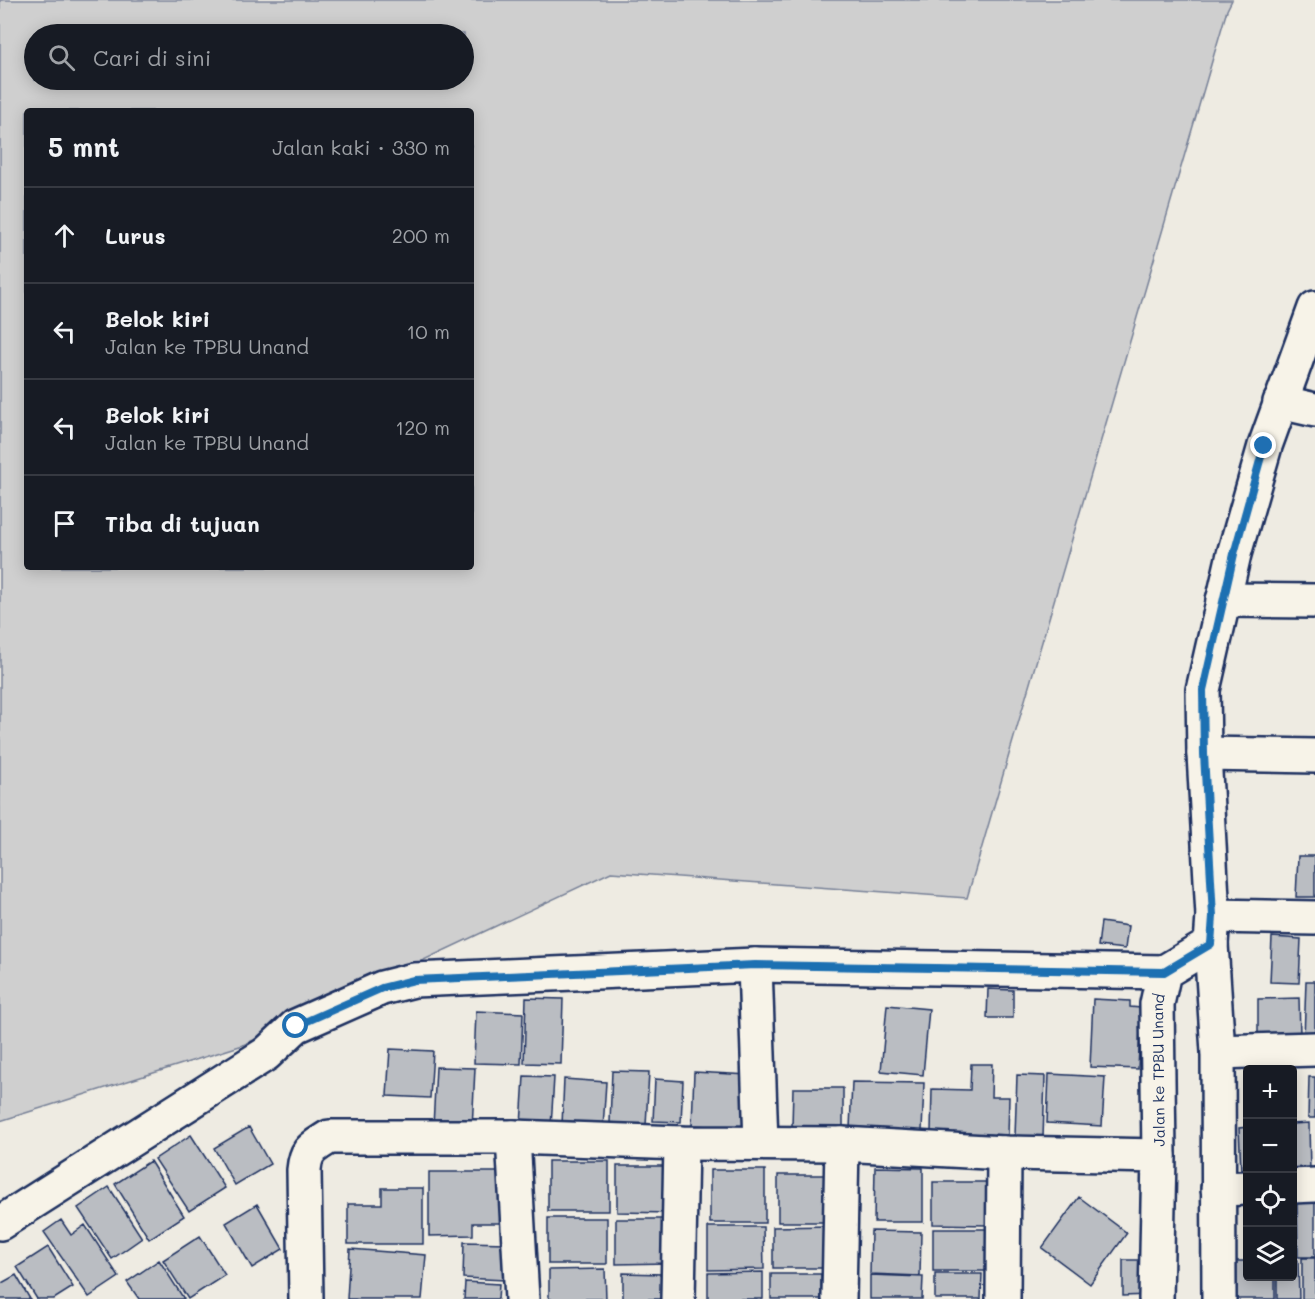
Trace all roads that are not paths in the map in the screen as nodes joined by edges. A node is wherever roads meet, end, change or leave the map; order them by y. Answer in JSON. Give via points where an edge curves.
{"nodes":[{"id":1,"x":1315,"y":308,"type":"edge"},
{"id":2,"x":1280,"y":402,"type":"junction"},
{"id":3,"x":1315,"y":410,"type":"edge"},
{"id":4,"x":1223,"y":600,"type":"junction"},
{"id":5,"x":1315,"y":601,"type":"edge"},
{"id":6,"x":1204,"y":754,"type":"junction"},
{"id":7,"x":1315,"y":756,"type":"edge"},
{"id":8,"x":1315,"y":918,"type":"edge"},
{"id":9,"x":1212,"y":930,"type":"junction"},
{"id":10,"x":755,"y":965,"type":"junction"},
{"id":11,"x":1164,"y":972,"type":"junction"},
{"id":12,"x":1315,"y":1049,"type":"edge"},
{"id":13,"x":1218,"y":1052,"type":"junction"},
{"id":14,"x":513,"y":1137,"type":"junction"},
{"id":15,"x":681,"y":1143,"type":"junction"},
{"id":16,"x":761,"y":1143,"type":"junction"},
{"id":17,"x":842,"y":1144,"type":"junction"},
{"id":18,"x":1004,"y":1153,"type":"junction"},
{"id":19,"x":1159,"y":1156,"type":"junction"},
{"id":20,"x":1315,"y":1185,"type":"edge"},
{"id":21,"x":1297,"y":1186,"type":"edge"},
{"id":22,"x":1233,"y":1188,"type":"edge"},
{"id":23,"x":0,"y":1223,"type":"edge"},
{"id":24,"x":306,"y":1299,"type":"edge"},
{"id":25,"x":522,"y":1299,"type":"edge"},
{"id":26,"x":678,"y":1299,"type":"edge"},
{"id":27,"x":839,"y":1299,"type":"edge"},
{"id":28,"x":1003,"y":1299,"type":"edge"},
{"id":29,"x":1156,"y":1299,"type":"edge"},
{"id":30,"x":1219,"y":1299,"type":"edge"}],
"edges":[{"from":1,"to":2,"type":"street"},
{"from":2,"to":3,"type":"street"},
{"from":2,"to":4,"type":"street","via":[[1264,446]]},
{"from":4,"to":5,"type":"street"},
{"from":4,"to":6,"type":"street","via":[[1203,690]]},
{"from":6,"to":7,"type":"street"},
{"from":6,"to":9,"type":"street"},
{"from":8,"to":9,"type":"street"},
{"from":9,"to":11,"type":"street","name":"Jalan ke TPBU Unand"},
{"from":9,"to":13,"type":"street"},
{"from":10,"to":11,"type":"street"},
{"from":10,"to":16,"type":"street"},
{"from":10,"to":23,"type":"street","via":[[414,980],[382,988],[296,1026],[266,1054]]},
{"from":11,"to":19,"type":"street","name":"Jalan ke TPBU Unand","via":[[1157,1004]]},
{"from":12,"to":13,"type":"street"},
{"from":13,"to":22,"type":"street"},
{"from":14,"to":15,"type":"street"},
{"from":14,"to":24,"type":"street","via":[[329,1137],[314,1146],[305,1156],[304,1170]]},
{"from":14,"to":25,"type":"street"},
{"from":15,"to":16,"type":"street"},
{"from":15,"to":26,"type":"street"},
{"from":16,"to":17,"type":"street"},
{"from":17,"to":18,"type":"street"},
{"from":17,"to":27,"type":"street"},
{"from":18,"to":19,"type":"street"},
{"from":18,"to":28,"type":"street"},
{"from":19,"to":29,"type":"street","name":"Jalan ke TPBU Unand"},
{"from":20,"to":21,"type":"street"},
{"from":22,"to":30,"type":"street"}]}
